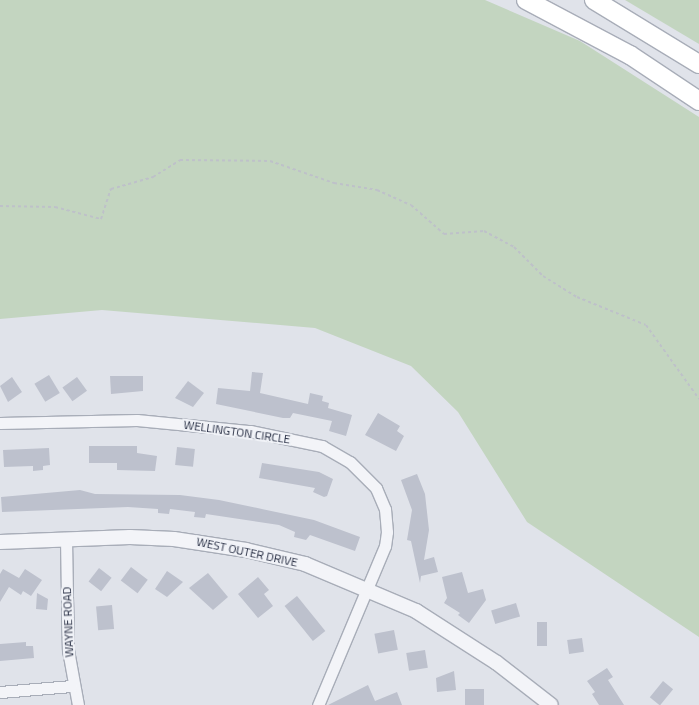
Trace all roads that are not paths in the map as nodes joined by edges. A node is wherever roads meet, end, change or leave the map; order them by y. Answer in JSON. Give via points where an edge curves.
{"nodes":[{"id":1,"x":526,"y":0,"type":"edge"},
{"id":2,"x":594,"y":0,"type":"edge"},
{"id":3,"x":699,"y":64,"type":"edge"},
{"id":4,"x":699,"y":101,"type":"edge"},
{"id":5,"x":0,"y":423,"type":"edge"},
{"id":6,"x":66,"y":539,"type":"junction"},
{"id":7,"x":0,"y":542,"type":"edge"},
{"id":8,"x":368,"y":588,"type":"junction"},
{"id":9,"x":72,"y":686,"type":"junction"},
{"id":10,"x":0,"y":692,"type":"edge"},
{"id":11,"x":78,"y":705,"type":"edge"},
{"id":12,"x":318,"y":705,"type":"edge"},
{"id":13,"x":551,"y":705,"type":"edge"}],
"edges":[{"from":1,"to":4,"type":"highway","via":[[630,55]]},
{"from":2,"to":3,"type":"highway"},
{"from":5,"to":8,"type":"street","name":"WELLINGTON CIRCLE","via":[[137,420],[250,431],[322,446],[350,462],[373,482],[385,509],[385,546]]},
{"from":6,"to":7,"type":"street","name":"WEST OUTER DRIVE"},
{"from":6,"to":8,"type":"street","name":"WEST OUTER DRIVE","via":[[130,537],[220,545],[305,564]]},
{"from":6,"to":9,"type":"street","name":"WAYNE ROAD"},
{"from":8,"to":12,"type":"street","name":"WELLINGTON CIRCLE"},
{"from":8,"to":13,"type":"street","name":"WEST OUTER DRIVE","via":[[454,634]]},
{"from":9,"to":10,"type":"street"},
{"from":9,"to":11,"type":"street","name":"WAYNE ROAD"}]}
